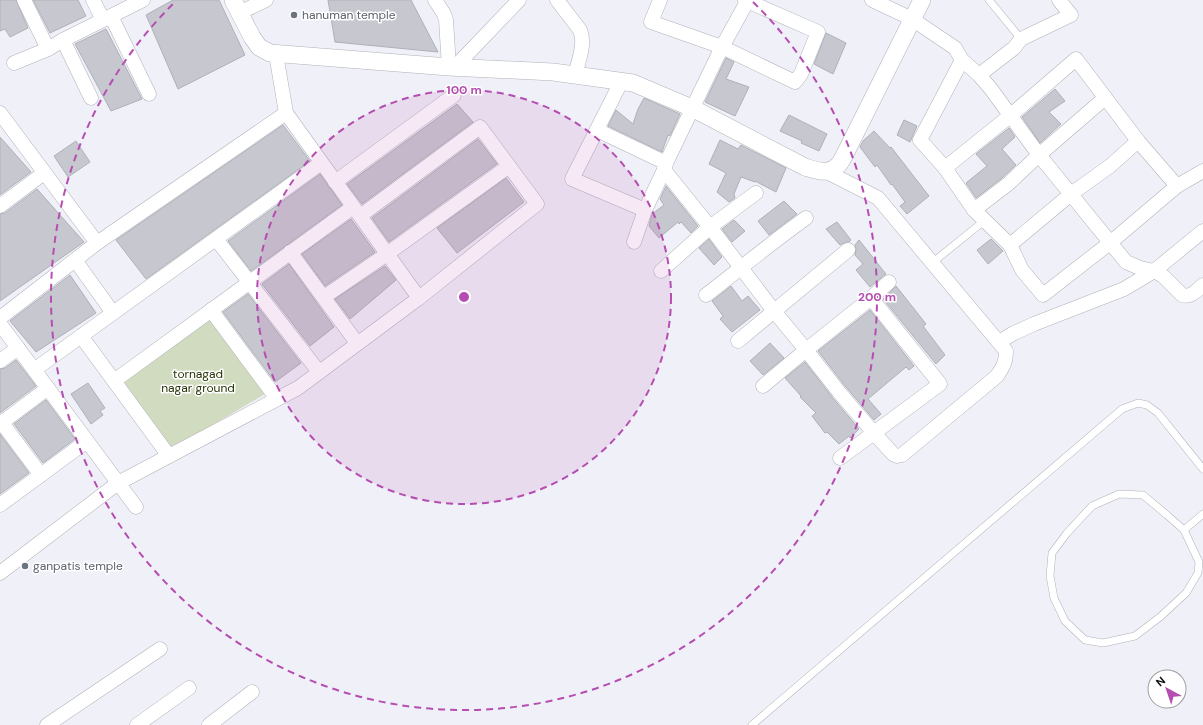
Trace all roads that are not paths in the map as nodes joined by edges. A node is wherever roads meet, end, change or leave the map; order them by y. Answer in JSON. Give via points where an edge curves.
{"nodes":[{"id":1,"x":24,"y":0,"type":"edge"},
{"id":2,"x":93,"y":0,"type":"edge"},
{"id":3,"x":143,"y":0,"type":"edge"},
{"id":4,"x":266,"y":0,"type":"edge"},
{"id":5,"x":435,"y":0,"type":"edge"},
{"id":6,"x":519,"y":0,"type":"edge"},
{"id":7,"x":557,"y":0,"type":"edge"},
{"id":8,"x":660,"y":0,"type":"edge"},
{"id":9,"x":747,"y":0,"type":"edge"},
{"id":10,"x":872,"y":0,"type":"edge"},
{"id":11,"x":922,"y":0,"type":"edge"},
{"id":12,"x":988,"y":0,"type":"edge"},
{"id":13,"x":1059,"y":0,"type":"edge"},
{"id":14,"x":236,"y":6,"type":"edge"},
{"id":15,"x":107,"y":18,"type":"junction"},
{"id":16,"x":912,"y":19,"type":"junction"},
{"id":17,"x":1021,"y":39,"type":"junction"},
{"id":18,"x":63,"y":40,"type":"junction"},
{"id":19,"x":722,"y":47,"type":"junction"},
{"id":20,"x":48,"y":49,"type":"junction"},
{"id":21,"x":276,"y":54,"type":"junction"},
{"id":22,"x":962,"y":60,"type":"junction"},
{"id":23,"x":14,"y":63,"type":"dead end"},
{"id":24,"x":452,"y":67,"type":"junction"},
{"id":25,"x":979,"y":75,"type":"junction"},
{"id":26,"x":575,"y":76,"type":"junction"},
{"id":27,"x":621,"y":82,"type":"junction"},
{"id":28,"x":149,"y":94,"type":"dead end"},
{"id":29,"x":454,"y":95,"type":"dead end"},
{"id":30,"x":91,"y":98,"type":"dead end"},
{"id":31,"x":1105,"y":98,"type":"junction"},
{"id":32,"x":692,"y":108,"type":"junction"},
{"id":33,"x":286,"y":112,"type":"junction"},
{"id":34,"x":0,"y":113,"type":"edge"},
{"id":35,"x":1011,"y":115,"type":"junction"},
{"id":36,"x":597,"y":130,"type":"junction"},
{"id":37,"x":1138,"y":142,"type":"junction"},
{"id":38,"x":1039,"y":155,"type":"junction"},
{"id":39,"x":321,"y":162,"type":"junction"},
{"id":40,"x":509,"y":166,"type":"junction"},
{"id":41,"x":665,"y":166,"type":"junction"},
{"id":42,"x":945,"y":168,"type":"junction"},
{"id":43,"x":827,"y":172,"type":"junction"},
{"id":44,"x":1203,"y":172,"type":"edge"},
{"id":45,"x":44,"y":173,"type":"junction"},
{"id":46,"x":335,"y":182,"type":"junction"},
{"id":47,"x":1176,"y":186,"type":"junction"},
{"id":48,"x":756,"y":193,"type":"dead end"},
{"id":49,"x":1071,"y":194,"type":"junction"},
{"id":50,"x":0,"y":206,"type":"edge"},
{"id":51,"x":645,"y":210,"type":"junction"},
{"id":52,"x":974,"y":210,"type":"junction"},
{"id":53,"x":356,"y":211,"type":"junction"},
{"id":54,"x":806,"y":218,"type":"dead end"},
{"id":55,"x":984,"y":220,"type":"junction"},
{"id":56,"x":710,"y":227,"type":"junction"},
{"id":57,"x":1203,"y":231,"type":"edge"},
{"id":58,"x":216,"y":239,"type":"junction"},
{"id":59,"x":634,"y":242,"type":"dead end"},
{"id":60,"x":1110,"y":242,"type":"junction"},
{"id":61,"x":97,"y":243,"type":"junction"},
{"id":62,"x":1010,"y":245,"type":"junction"},
{"id":63,"x":848,"y":250,"type":"dead end"},
{"id":64,"x":290,"y":252,"type":"junction"},
{"id":65,"x":387,"y":254,"type":"junction"},
{"id":66,"x":75,"y":260,"type":"junction"},
{"id":67,"x":932,"y":263,"type":"junction"},
{"id":68,"x":741,"y":269,"type":"junction"},
{"id":69,"x":660,"y":271,"type":"dead end"},
{"id":70,"x":1154,"y":271,"type":"junction"},
{"id":71,"x":250,"y":282,"type":"junction"},
{"id":72,"x":889,"y":282,"type":"dead end"},
{"id":73,"x":1203,"y":285,"type":"edge"},
{"id":74,"x":706,"y":295,"type":"dead end"},
{"id":75,"x":324,"y":298,"type":"junction"},
{"id":76,"x":419,"y":298,"type":"junction"},
{"id":77,"x":871,"y":298,"type":"junction"},
{"id":78,"x":211,"y":310,"type":"junction"},
{"id":79,"x":774,"y":312,"type":"junction"},
{"id":80,"x":113,"y":313,"type":"junction"},
{"id":81,"x":0,"y":318,"type":"edge"},
{"id":82,"x":0,"y":324,"type":"edge"},
{"id":83,"x":81,"y":336,"type":"junction"},
{"id":84,"x":738,"y":341,"type":"dead end"},
{"id":85,"x":999,"y":342,"type":"junction"},
{"id":86,"x":357,"y":344,"type":"junction"},
{"id":87,"x":18,"y":348,"type":"junction"},
{"id":88,"x":806,"y":350,"type":"junction"},
{"id":89,"x":0,"y":361,"type":"edge"},
{"id":90,"x":34,"y":370,"type":"junction"},
{"id":91,"x":319,"y":372,"type":"junction"},
{"id":92,"x":114,"y":381,"type":"junction"},
{"id":93,"x":763,"y":386,"type":"dead end"},
{"id":94,"x":48,"y":388,"type":"junction"},
{"id":95,"x":277,"y":399,"type":"junction"},
{"id":96,"x":1,"y":423,"type":"edge"},
{"id":97,"x":874,"y":433,"type":"junction"},
{"id":98,"x":87,"y":441,"type":"junction"},
{"id":99,"x":169,"y":456,"type":"junction"},
{"id":100,"x":840,"y":458,"type":"dead end"},
{"id":101,"x":1203,"y":470,"type":"edge"},
{"id":102,"x":41,"y":475,"type":"junction"},
{"id":103,"x":118,"y":484,"type":"junction"},
{"id":104,"x":0,"y":505,"type":"edge"},
{"id":105,"x":136,"y":507,"type":"dead end"},
{"id":106,"x":1203,"y":514,"type":"edge"},
{"id":107,"x":1184,"y":530,"type":"junction"},
{"id":108,"x":0,"y":573,"type":"edge"},
{"id":109,"x":1200,"y":574,"type":"edge"},
{"id":110,"x":160,"y":649,"type":"dead end"},
{"id":111,"x":189,"y":688,"type":"dead end"},
{"id":112,"x":252,"y":692,"type":"dead end"},
{"id":113,"x":47,"y":725,"type":"edge"},
{"id":114,"x":136,"y":725,"type":"edge"},
{"id":115,"x":209,"y":725,"type":"edge"},
{"id":116,"x":752,"y":725,"type":"edge"}],
"edges":[{"from":1,"to":20,"type":"street"},
{"from":2,"to":15,"type":"street"},
{"from":3,"to":15,"type":"street"},
{"from":4,"to":14,"type":"street"},
{"from":5,"to":24,"type":"street","via":[[446,20]]},
{"from":6,"to":24,"type":"street"},
{"from":7,"to":26,"type":"street","via":[[582,36]]},
{"from":8,"to":19,"type":"street","via":[[651,22]]},
{"from":9,"to":19,"type":"street"},
{"from":9,"to":19,"type":"street","via":[[818,32],[801,74],[795,82]]},
{"from":10,"to":16,"type":"street"},
{"from":11,"to":16,"type":"street"},
{"from":12,"to":17,"type":"lane"},
{"from":13,"to":17,"type":"street","via":[[1071,15]]},
{"from":14,"to":21,"type":"street","via":[[259,47]]},
{"from":15,"to":18,"type":"street"},
{"from":15,"to":28,"type":"street"},
{"from":16,"to":22,"type":"street","via":[[955,48]]},
{"from":16,"to":43,"type":"street","via":[[844,156],[836,167]]},
{"from":17,"to":25,"type":"street","via":[[1014,48]]},
{"from":18,"to":20,"type":"street"},
{"from":18,"to":30,"type":"street"},
{"from":19,"to":32,"type":"street"},
{"from":20,"to":23,"type":"street"},
{"from":21,"to":24,"type":"street"},
{"from":21,"to":33,"type":"street"},
{"from":22,"to":25,"type":"street"},
{"from":22,"to":42,"type":"street","via":[[920,140]]},
{"from":24,"to":26,"type":"street","via":[[553,72]]},
{"from":25,"to":35,"type":"street"},
{"from":26,"to":27,"type":"street"},
{"from":27,"to":32,"type":"street","via":[[633,83]]},
{"from":27,"to":36,"type":"street"},
{"from":29,"to":46,"type":"street"},
{"from":31,"to":35,"type":"street","via":[[1076,59]]},
{"from":31,"to":37,"type":"street"},
{"from":31,"to":38,"type":"street"},
{"from":32,"to":41,"type":"street"},
{"from":32,"to":43,"type":"street","via":[[805,167]]},
{"from":33,"to":39,"type":"street"},
{"from":33,"to":61,"type":"street"},
{"from":34,"to":45,"type":"street"},
{"from":35,"to":38,"type":"street"},
{"from":35,"to":42,"type":"street"},
{"from":36,"to":41,"type":"street"},
{"from":36,"to":51,"type":"street","via":[[572,179]]},
{"from":37,"to":47,"type":"street"},
{"from":37,"to":49,"type":"street"},
{"from":38,"to":49,"type":"street"},
{"from":38,"to":52,"type":"street","via":[[1008,184]]},
{"from":39,"to":46,"type":"street"},
{"from":39,"to":58,"type":"street"},
{"from":40,"to":53,"type":"street","via":[[480,127]]},
{"from":40,"to":65,"type":"street"},
{"from":40,"to":76,"type":"street","via":[[537,204]]},
{"from":41,"to":51,"type":"street"},
{"from":41,"to":56,"type":"street"},
{"from":42,"to":52,"type":"street"},
{"from":43,"to":67,"type":"street","via":[[878,198]]},
{"from":44,"to":47,"type":"street"},
{"from":45,"to":50,"type":"street"},
{"from":45,"to":61,"type":"street"},
{"from":46,"to":53,"type":"street"},
{"from":47,"to":60,"type":"street"},
{"from":48,"to":56,"type":"street"},
{"from":49,"to":60,"type":"street"},
{"from":49,"to":62,"type":"street"},
{"from":51,"to":59,"type":"street"},
{"from":52,"to":55,"type":"street"},
{"from":53,"to":64,"type":"street"},
{"from":53,"to":65,"type":"street"},
{"from":54,"to":68,"type":"street"},
{"from":55,"to":62,"type":"street"},
{"from":55,"to":67,"type":"lane"},
{"from":56,"to":68,"type":"street"},
{"from":56,"to":69,"type":"street"},
{"from":57,"to":70,"type":"street"},
{"from":58,"to":71,"type":"street"},
{"from":58,"to":80,"type":"street"},
{"from":60,"to":62,"type":"street","via":[[1043,295],[1022,270]]},
{"from":60,"to":70,"type":"street","via":[[1126,262]]},
{"from":61,"to":66,"type":"street"},
{"from":63,"to":79,"type":"street"},
{"from":64,"to":71,"type":"street"},
{"from":64,"to":75,"type":"street"},
{"from":65,"to":75,"type":"street"},
{"from":65,"to":76,"type":"street"},
{"from":66,"to":80,"type":"street"},
{"from":66,"to":81,"type":"street"},
{"from":67,"to":85,"type":"street"},
{"from":68,"to":74,"type":"street"},
{"from":68,"to":79,"type":"street"},
{"from":70,"to":73,"type":"street","via":[[1163,276],[1182,296],[1190,296]]},
{"from":70,"to":85,"type":"street","via":[[1124,289],[1034,324]]},
{"from":71,"to":78,"type":"street"},
{"from":71,"to":91,"type":"street"},
{"from":72,"to":77,"type":"street"},
{"from":75,"to":86,"type":"street"},
{"from":76,"to":86,"type":"street"},
{"from":77,"to":88,"type":"street"},
{"from":77,"to":97,"type":"street","via":[[940,384]]},
{"from":78,"to":92,"type":"street"},
{"from":78,"to":95,"type":"street"},
{"from":79,"to":84,"type":"street"},
{"from":79,"to":88,"type":"street"},
{"from":80,"to":83,"type":"street"},
{"from":82,"to":87,"type":"street"},
{"from":83,"to":90,"type":"street"},
{"from":83,"to":92,"type":"street"},
{"from":85,"to":97,"type":"street","via":[[1006,351],[1006,359],[997,376],[902,455],[894,454]]},
{"from":86,"to":91,"type":"street"},
{"from":87,"to":89,"type":"street"},
{"from":87,"to":90,"type":"street"},
{"from":88,"to":93,"type":"street"},
{"from":88,"to":97,"type":"street"},
{"from":90,"to":94,"type":"street"},
{"from":91,"to":95,"type":"street","via":[[298,388]]},
{"from":92,"to":99,"type":"street"},
{"from":94,"to":96,"type":"street"},
{"from":94,"to":98,"type":"street"},
{"from":95,"to":99,"type":"street"},
{"from":96,"to":102,"type":"street"},
{"from":97,"to":100,"type":"street"},
{"from":98,"to":102,"type":"street"},
{"from":98,"to":103,"type":"street"},
{"from":99,"to":103,"type":"street"},
{"from":101,"to":116,"type":"lane","via":[[1158,413],[1147,405],[1138,403],[1122,409]]},
{"from":102,"to":104,"type":"street"},
{"from":103,"to":105,"type":"street"},
{"from":103,"to":108,"type":"street"},
{"from":106,"to":107,"type":"lane"},
{"from":107,"to":109,"type":"lane","via":[[1199,562]]},
{"from":107,"to":109,"type":"lane","via":[[1143,495],[1119,494],[1092,506],[1052,554],[1050,576],[1054,598],[1065,621],[1085,640],[1102,643],[1135,636],[1186,593]]},
{"from":110,"to":113,"type":"street"},
{"from":111,"to":114,"type":"street"},
{"from":112,"to":115,"type":"street"}]}
